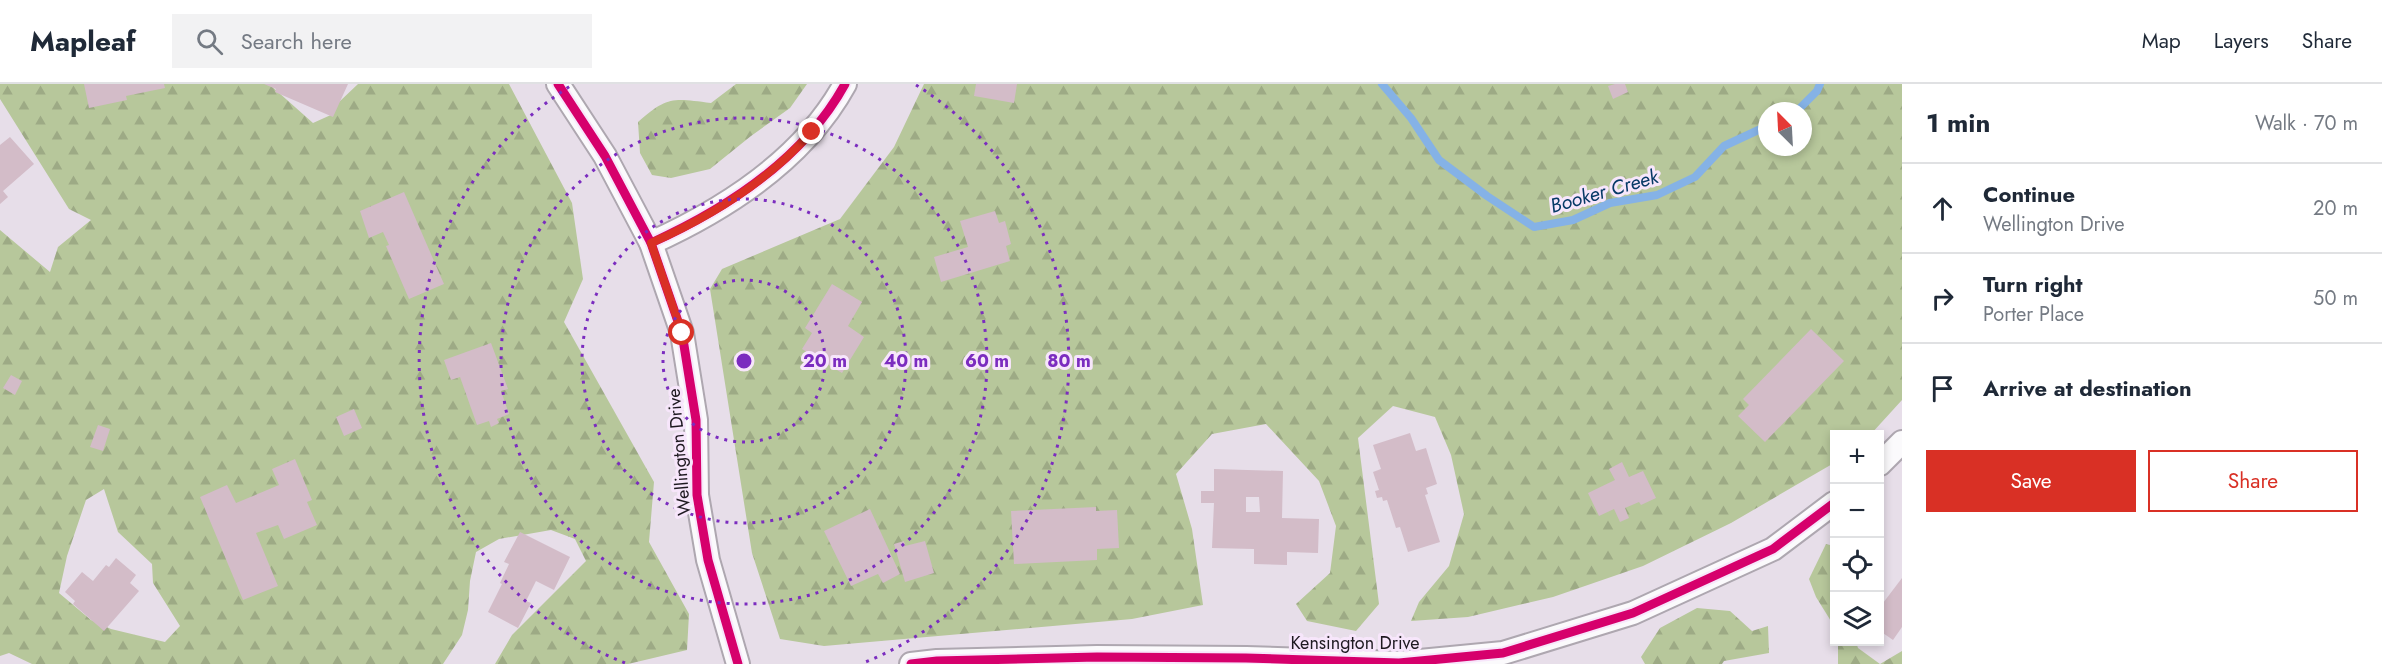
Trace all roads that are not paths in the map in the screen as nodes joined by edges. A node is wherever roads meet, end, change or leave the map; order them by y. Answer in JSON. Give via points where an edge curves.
{"nodes":[{"id":1,"x":558,"y":84,"type":"edge"},
{"id":2,"x":845,"y":84,"type":"edge"},
{"id":3,"x":651,"y":243,"type":"junction"},
{"id":4,"x":1902,"y":442,"type":"edge"},
{"id":5,"x":1884,"y":460,"type":"edge"},
{"id":6,"x":1830,"y":506,"type":"edge"},
{"id":7,"x":738,"y":664,"type":"edge"},
{"id":8,"x":912,"y":664,"type":"edge"}],
"edges":[{"from":1,"to":3,"type":"street","name":"Wellington Drive","via":[[605,156]]},
{"from":2,"to":3,"type":"street","via":[[812,132],[778,165],[689,225]]},
{"from":3,"to":7,"type":"street","name":"Wellington Drive","via":[[682,333],[696,420],[699,506],[708,560]]},
{"from":4,"to":5,"type":"street"},
{"from":6,"to":8,"type":"street","name":"Kensington Drive","via":[[1773,549],[1633,613],[1503,653],[1399,663],[1097,657]]}]}
